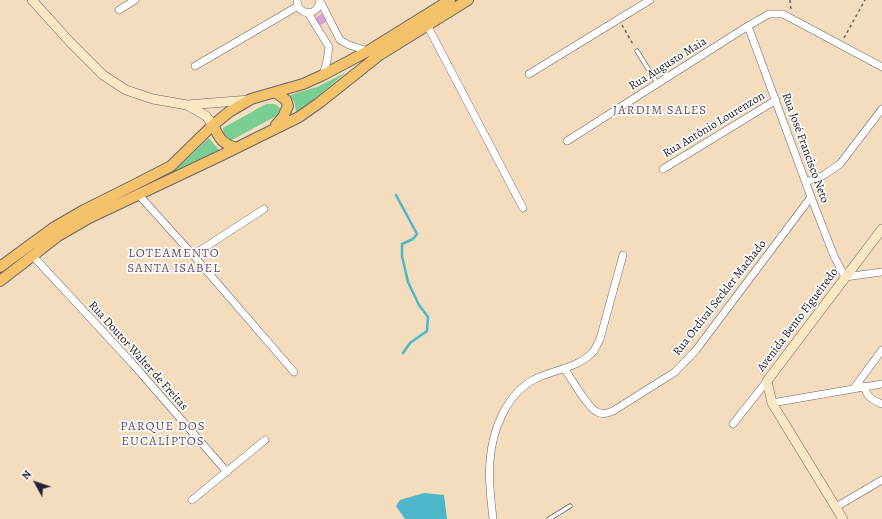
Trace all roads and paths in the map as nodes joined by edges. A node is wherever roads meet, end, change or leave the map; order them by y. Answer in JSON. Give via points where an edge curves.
{"nodes":[{"id":1,"x":32,"y":0,"type":"edge"},
{"id":2,"x":135,"y":0,"type":"edge"},
{"id":3,"x":320,"y":0,"type":"edge"},
{"id":4,"x":450,"y":0,"type":"edge"},
{"id":5,"x":468,"y":0,"type":"edge"},
{"id":6,"x":650,"y":0,"type":"edge"},
{"id":7,"x":865,"y":0,"type":"edge"},
{"id":8,"x":298,"y":3,"type":"edge"},
{"id":9,"x":119,"y":10,"type":"dead end"},
{"id":10,"x":308,"y":13,"type":"junction"},
{"id":11,"x":618,"y":20,"type":"junction"},
{"id":12,"x":427,"y":25,"type":"junction"},
{"id":13,"x":748,"y":26,"type":"junction"},
{"id":14,"x":340,"y":40,"type":"junction"},
{"id":15,"x":840,"y":45,"type":"junction"},
{"id":16,"x":329,"y":47,"type":"junction"},
{"id":17,"x":368,"y":51,"type":"junction"},
{"id":18,"x":637,"y":51,"type":"joint"},
{"id":19,"x":195,"y":66,"type":"dead end"},
{"id":20,"x":882,"y":67,"type":"edge"},
{"id":21,"x":323,"y":74,"type":"junction"},
{"id":22,"x":529,"y":74,"type":"dead end"},
{"id":23,"x":657,"y":84,"type":"junction"},
{"id":24,"x":275,"y":92,"type":"junction"},
{"id":25,"x":251,"y":100,"type":"junction"},
{"id":26,"x":776,"y":100,"type":"junction"},
{"id":27,"x":187,"y":105,"type":"junction"},
{"id":28,"x":882,"y":109,"type":"edge"},
{"id":29,"x":213,"y":125,"type":"junction"},
{"id":30,"x":272,"y":130,"type":"junction"},
{"id":31,"x":567,"y":141,"type":"dead end"},
{"id":32,"x":236,"y":148,"type":"junction"},
{"id":33,"x":663,"y":169,"type":"dead end"},
{"id":34,"x":806,"y":182,"type":"junction"},
{"id":35,"x":138,"y":194,"type":"junction"},
{"id":36,"x":811,"y":197,"type":"junction"},
{"id":37,"x":523,"y":208,"type":"dead end"},
{"id":38,"x":264,"y":209,"type":"dead end"},
{"id":39,"x":882,"y":229,"type":"edge"},
{"id":40,"x":32,"y":255,"type":"junction"},
{"id":41,"x":193,"y":255,"type":"junction"},
{"id":42,"x":623,"y":255,"type":"dead end"},
{"id":43,"x":0,"y":267,"type":"edge"},
{"id":44,"x":882,"y":272,"type":"edge"},
{"id":45,"x":845,"y":277,"type":"junction"},
{"id":46,"x":0,"y":281,"type":"edge"},
{"id":47,"x":882,"y":350,"type":"edge"},
{"id":48,"x":564,"y":368,"type":"junction"},
{"id":49,"x":294,"y":372,"type":"dead end"},
{"id":50,"x":767,"y":381,"type":"junction"},
{"id":51,"x":882,"y":384,"type":"edge"},
{"id":52,"x":864,"y":386,"type":"junction"},
{"id":53,"x":854,"y":388,"type":"junction"},
{"id":54,"x":772,"y":403,"type":"junction"},
{"id":55,"x":882,"y":404,"type":"edge"},
{"id":56,"x":733,"y":424,"type":"dead end"},
{"id":57,"x":265,"y":440,"type":"dead end"},
{"id":58,"x":227,"y":472,"type":"junction"},
{"id":59,"x":882,"y":480,"type":"edge"},
{"id":60,"x":192,"y":500,"type":"dead end"},
{"id":61,"x":570,"y":506,"type":"dead end"},
{"id":62,"x":836,"y":507,"type":"junction"},
{"id":63,"x":493,"y":519,"type":"edge"},
{"id":64,"x":549,"y":519,"type":"edge"},
{"id":65,"x":843,"y":519,"type":"edge"}],
"edges":[{"from":1,"to":27,"type":"street","via":[[103,75],[126,90],[153,99]]},
{"from":2,"to":9,"type":"street"},
{"from":3,"to":10,"type":"street","via":[[320,5],[315,11]]},
{"from":3,"to":14,"type":"street"},
{"from":4,"to":17,"type":"main road"},
{"from":5,"to":12,"type":"main road"},
{"from":6,"to":11,"type":"street"},
{"from":7,"to":15,"type":"path"},
{"from":8,"to":10,"type":"street","via":[[301,10]]},
{"from":8,"to":19,"type":"street"},
{"from":10,"to":16,"type":"street"},
{"from":11,"to":18,"type":"path"},
{"from":11,"to":22,"type":"street"},
{"from":12,"to":30,"type":"main road","via":[[378,56],[319,103]]},
{"from":12,"to":37,"type":"street"},
{"from":13,"to":15,"type":"street","name":"Rua Augusto Maia","via":[[769,14],[783,14]]},
{"from":13,"to":23,"type":"street","name":"Rua Augusto Maia"},
{"from":13,"to":26,"type":"street","name":"Rua José Francisco Neto"},
{"from":14,"to":16,"type":"street"},
{"from":14,"to":17,"type":"street"},
{"from":15,"to":20,"type":"street"},
{"from":16,"to":21,"type":"street"},
{"from":17,"to":21,"type":"main road"},
{"from":18,"to":23,"type":"lane"},
{"from":21,"to":24,"type":"main road","via":[[303,84]]},
{"from":23,"to":31,"type":"street","name":"Rua Augusto Maia"},
{"from":24,"to":25,"type":"main road"},
{"from":24,"to":30,"type":"main road","via":[[286,100],[288,106]]},
{"from":25,"to":27,"type":"street"},
{"from":25,"to":29,"type":"main road","via":[[229,112]]},
{"from":26,"to":33,"type":"street","name":"Rua Antônio Lourenzon"},
{"from":26,"to":34,"type":"street","name":"Rua José Francisco Neto"},
{"from":27,"to":29,"type":"street","via":[[206,116]]},
{"from":28,"to":34,"type":"street","via":[[840,164],[824,175]]},
{"from":29,"to":32,"type":"main road","via":[[220,140]]},
{"from":29,"to":43,"type":"main road","via":[[171,166],[53,228]]},
{"from":30,"to":32,"type":"main road"},
{"from":32,"to":35,"type":"main road"},
{"from":34,"to":36,"type":"street","name":"Rua José Francisco Neto"},
{"from":35,"to":40,"type":"main road","via":[[82,222]]},
{"from":35,"to":41,"type":"street"},
{"from":36,"to":45,"type":"street","name":"Rua José Francisco Neto"},
{"from":36,"to":48,"type":"street","name":"Rua Ordival Seckler Machado","via":[[696,350],[675,372],[613,411],[604,414],[596,412],[589,405]]},
{"from":38,"to":41,"type":"street"},
{"from":39,"to":45,"type":"street","name":"Avenida Bento Figueiredo"},
{"from":40,"to":46,"type":"main road"},
{"from":40,"to":58,"type":"street","name":"Rua Doutor Walter de Freitas","via":[[132,363]]},
{"from":41,"to":49,"type":"street"},
{"from":42,"to":48,"type":"street","via":[[600,339],[593,352],[583,360]]},
{"from":44,"to":45,"type":"street"},
{"from":45,"to":50,"type":"street","name":"Avenida Bento Figueiredo"},
{"from":47,"to":53,"type":"street"},
{"from":48,"to":63,"type":"street","via":[[537,378],[521,388],[500,418],[493,437],[490,462]]},
{"from":50,"to":54,"type":"street"},
{"from":50,"to":56,"type":"street","name":"Avenida Bento Figueiredo"},
{"from":51,"to":52,"type":"street"},
{"from":52,"to":53,"type":"street"},
{"from":52,"to":55,"type":"street","via":[[873,400]]},
{"from":53,"to":54,"type":"street"},
{"from":54,"to":62,"type":"street"},
{"from":57,"to":58,"type":"street"},
{"from":58,"to":60,"type":"street"},
{"from":59,"to":62,"type":"street"},
{"from":61,"to":64,"type":"lane"},
{"from":62,"to":65,"type":"street"}]}
